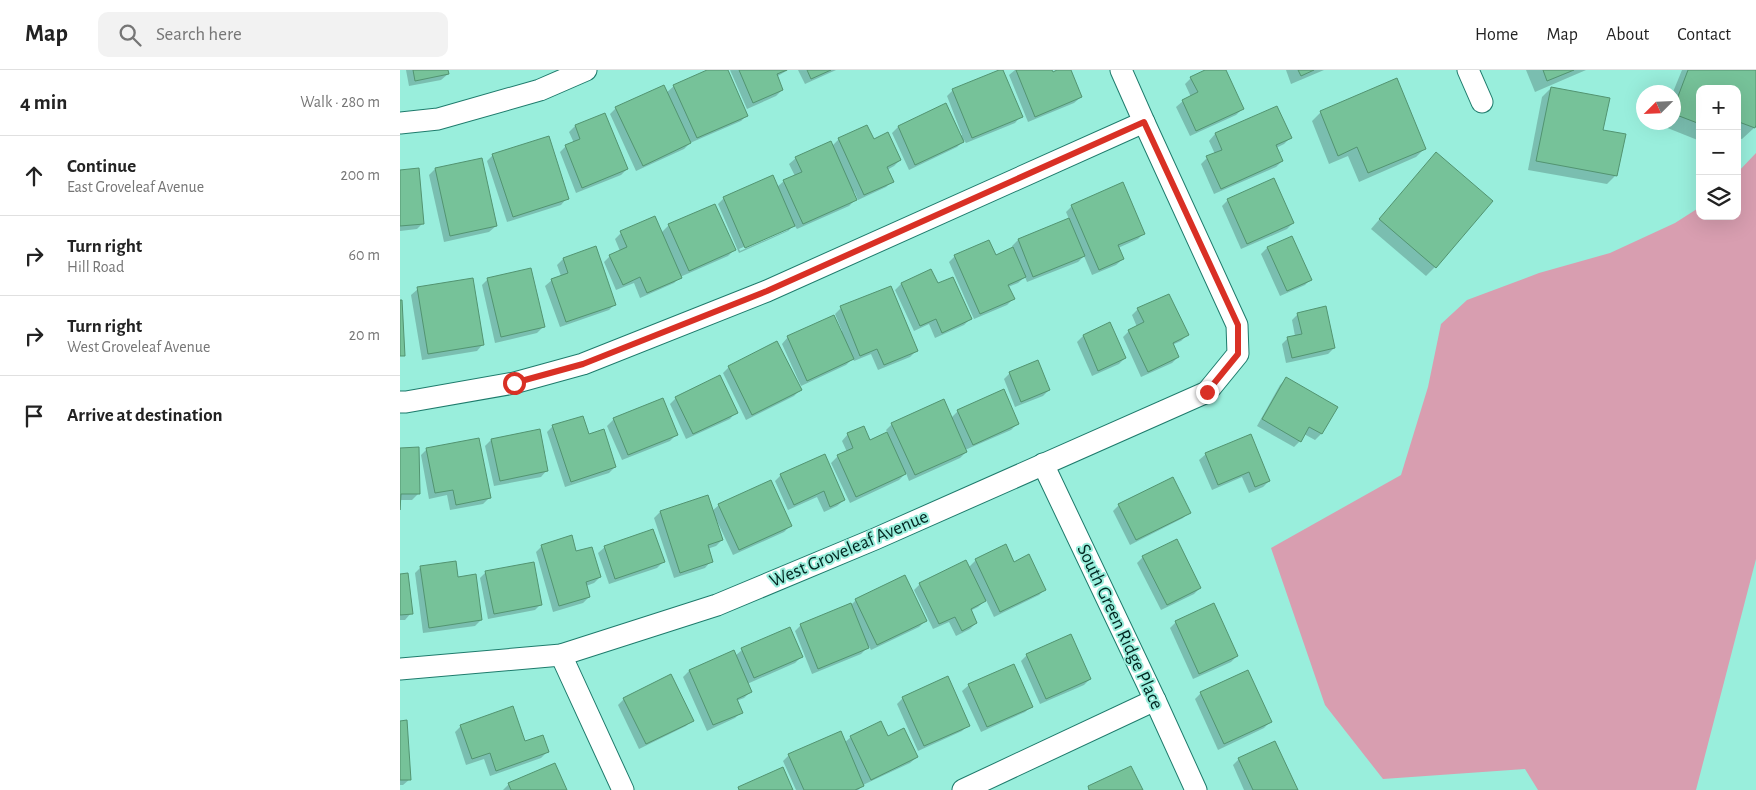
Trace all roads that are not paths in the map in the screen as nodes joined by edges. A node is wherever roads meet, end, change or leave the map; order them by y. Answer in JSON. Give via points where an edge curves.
{"nodes":[{"id":1,"x":586,"y":70,"type":"edge"},
{"id":2,"x":1122,"y":70,"type":"edge"},
{"id":3,"x":1468,"y":70,"type":"edge"},
{"id":4,"x":1482,"y":102,"type":"dead end"},
{"id":5,"x":400,"y":122,"type":"edge"},
{"id":6,"x":1144,"y":122,"type":"junction"},
{"id":7,"x":400,"y":402,"type":"edge"},
{"id":8,"x":1043,"y":464,"type":"junction"},
{"id":9,"x":561,"y":655,"type":"junction"},
{"id":10,"x":400,"y":669,"type":"edge"},
{"id":11,"x":1155,"y":700,"type":"junction"},
{"id":12,"x":623,"y":790,"type":"edge"},
{"id":13,"x":963,"y":790,"type":"edge"},
{"id":14,"x":1196,"y":790,"type":"edge"}],
"edges":[{"from":1,"to":5,"type":"street","via":[[540,90],[456,114]]},
{"from":2,"to":6,"type":"street"},
{"from":3,"to":4,"type":"street"},
{"from":6,"to":7,"type":"street","via":[[767,291],[583,364],[514,383]]},
{"from":6,"to":8,"type":"street","name":"West Groveleaf Avenue","via":[[1238,325],[1238,354],[1207,392]]},
{"from":8,"to":9,"type":"street","name":"West Groveleaf Avenue","via":[[717,605]]},
{"from":8,"to":11,"type":"street","name":"South Green Ridge Place"},
{"from":9,"to":10,"type":"street","name":"West Groveleaf Avenue"},
{"from":9,"to":12,"type":"street"},
{"from":11,"to":13,"type":"street"},
{"from":11,"to":14,"type":"street","name":"South Green Ridge Place"}]}
